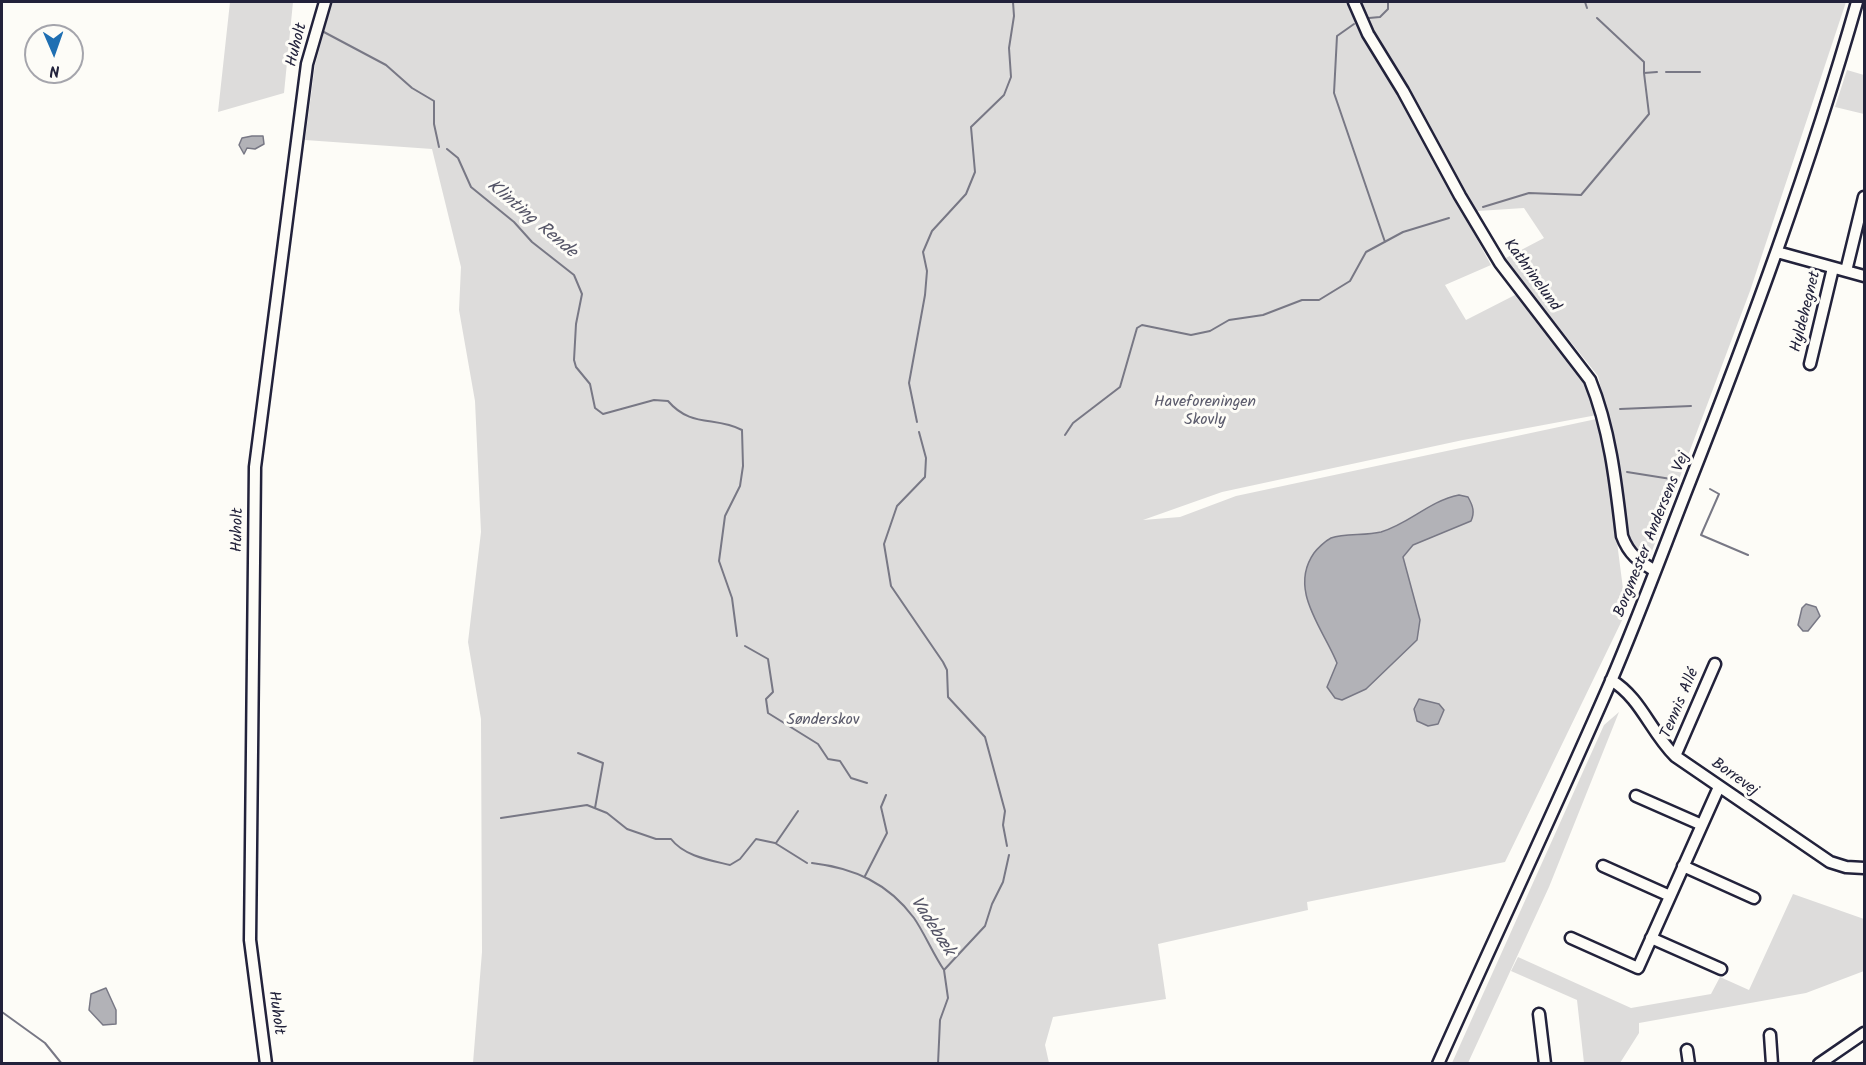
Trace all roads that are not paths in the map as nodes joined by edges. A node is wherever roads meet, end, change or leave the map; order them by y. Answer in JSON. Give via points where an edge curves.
{"nodes":[{"id":1,"x":325,"y":2,"type":"edge"},
{"id":2,"x":1354,"y":2,"type":"edge"},
{"id":3,"x":1857,"y":2,"type":"edge"},
{"id":4,"x":1864,"y":197,"type":"edge"},
{"id":5,"x":1777,"y":252,"type":"junction"},
{"id":6,"x":1833,"y":268,"type":"junction"},
{"id":7,"x":1845,"y":271,"type":"junction"},
{"id":8,"x":1864,"y":276,"type":"edge"},
{"id":9,"x":1810,"y":363,"type":"dead end"},
{"id":10,"x":1655,"y":571,"type":"junction"},
{"id":11,"x":1715,"y":664,"type":"dead end"},
{"id":12,"x":1611,"y":680,"type":"junction"},
{"id":13,"x":1675,"y":756,"type":"junction"},
{"id":14,"x":1719,"y":787,"type":"junction"},
{"id":15,"x":1636,"y":796,"type":"dead end"},
{"id":16,"x":1702,"y":825,"type":"junction"},
{"id":17,"x":1603,"y":866,"type":"dead end"},
{"id":18,"x":1683,"y":866,"type":"junction"},
{"id":19,"x":1864,"y":868,"type":"edge"},
{"id":20,"x":1670,"y":896,"type":"junction"},
{"id":21,"x":1754,"y":898,"type":"dead end"},
{"id":22,"x":1571,"y":938,"type":"dead end"},
{"id":23,"x":1651,"y":938,"type":"junction"},
{"id":24,"x":1721,"y":969,"type":"dead end"},
{"id":25,"x":1539,"y":1014,"type":"dead end"},
{"id":26,"x":1864,"y":1033,"type":"edge"},
{"id":27,"x":1770,"y":1035,"type":"dead end"},
{"id":28,"x":1687,"y":1050,"type":"dead end"},
{"id":29,"x":266,"y":1064,"type":"edge"},
{"id":30,"x":1438,"y":1064,"type":"edge"},
{"id":31,"x":1545,"y":1064,"type":"edge"},
{"id":32,"x":1689,"y":1064,"type":"edge"},
{"id":33,"x":1772,"y":1064,"type":"edge"},
{"id":34,"x":1819,"y":1064,"type":"edge"}],
"edges":[{"from":1,"to":29,"type":"street","name":"Huholt","via":[[307,64],[255,467],[250,940]]},
{"from":2,"to":10,"type":"street","name":"Kathrinelund","via":[[1368,34],[1500,263],[1590,380],[1608,442],[1627,550]]},
{"from":3,"to":5,"type":"street","name":"Borgmester Andersens Vej"},
{"from":4,"to":7,"type":"street","name":"Hyldehegnet"},
{"from":5,"to":6,"type":"street","name":"Hyldehegnet"},
{"from":5,"to":10,"type":"street","name":"Borgmester Andersens Vej"},
{"from":6,"to":7,"type":"street","name":"Hyldehegnet"},
{"from":6,"to":9,"type":"street","name":"Hyldehegnet"},
{"from":7,"to":8,"type":"street","name":"Hyldehegnet"},
{"from":10,"to":12,"type":"street","name":"Borgmester Andersens Vej"},
{"from":11,"to":13,"type":"street","name":"Tennis Allé"},
{"from":12,"to":13,"type":"street","name":"Borrevej","via":[[1626,689],[1658,739]]},
{"from":12,"to":30,"type":"street","name":"Borgmester Andersens Vej"},
{"from":13,"to":14,"type":"street","name":"Borrevej"},
{"from":14,"to":16,"type":"street"},
{"from":14,"to":19,"type":"street","name":"Borrevej","via":[[1830,862]]},
{"from":15,"to":16,"type":"street"},
{"from":16,"to":18,"type":"street"},
{"from":17,"to":20,"type":"street"},
{"from":18,"to":20,"type":"street"},
{"from":18,"to":21,"type":"street"},
{"from":20,"to":23,"type":"street"},
{"from":22,"to":23,"type":"street","via":[[1638,968]]},
{"from":23,"to":24,"type":"street"},
{"from":25,"to":31,"type":"street"},
{"from":26,"to":34,"type":"street"},
{"from":27,"to":33,"type":"street"},
{"from":28,"to":32,"type":"street"}]}
